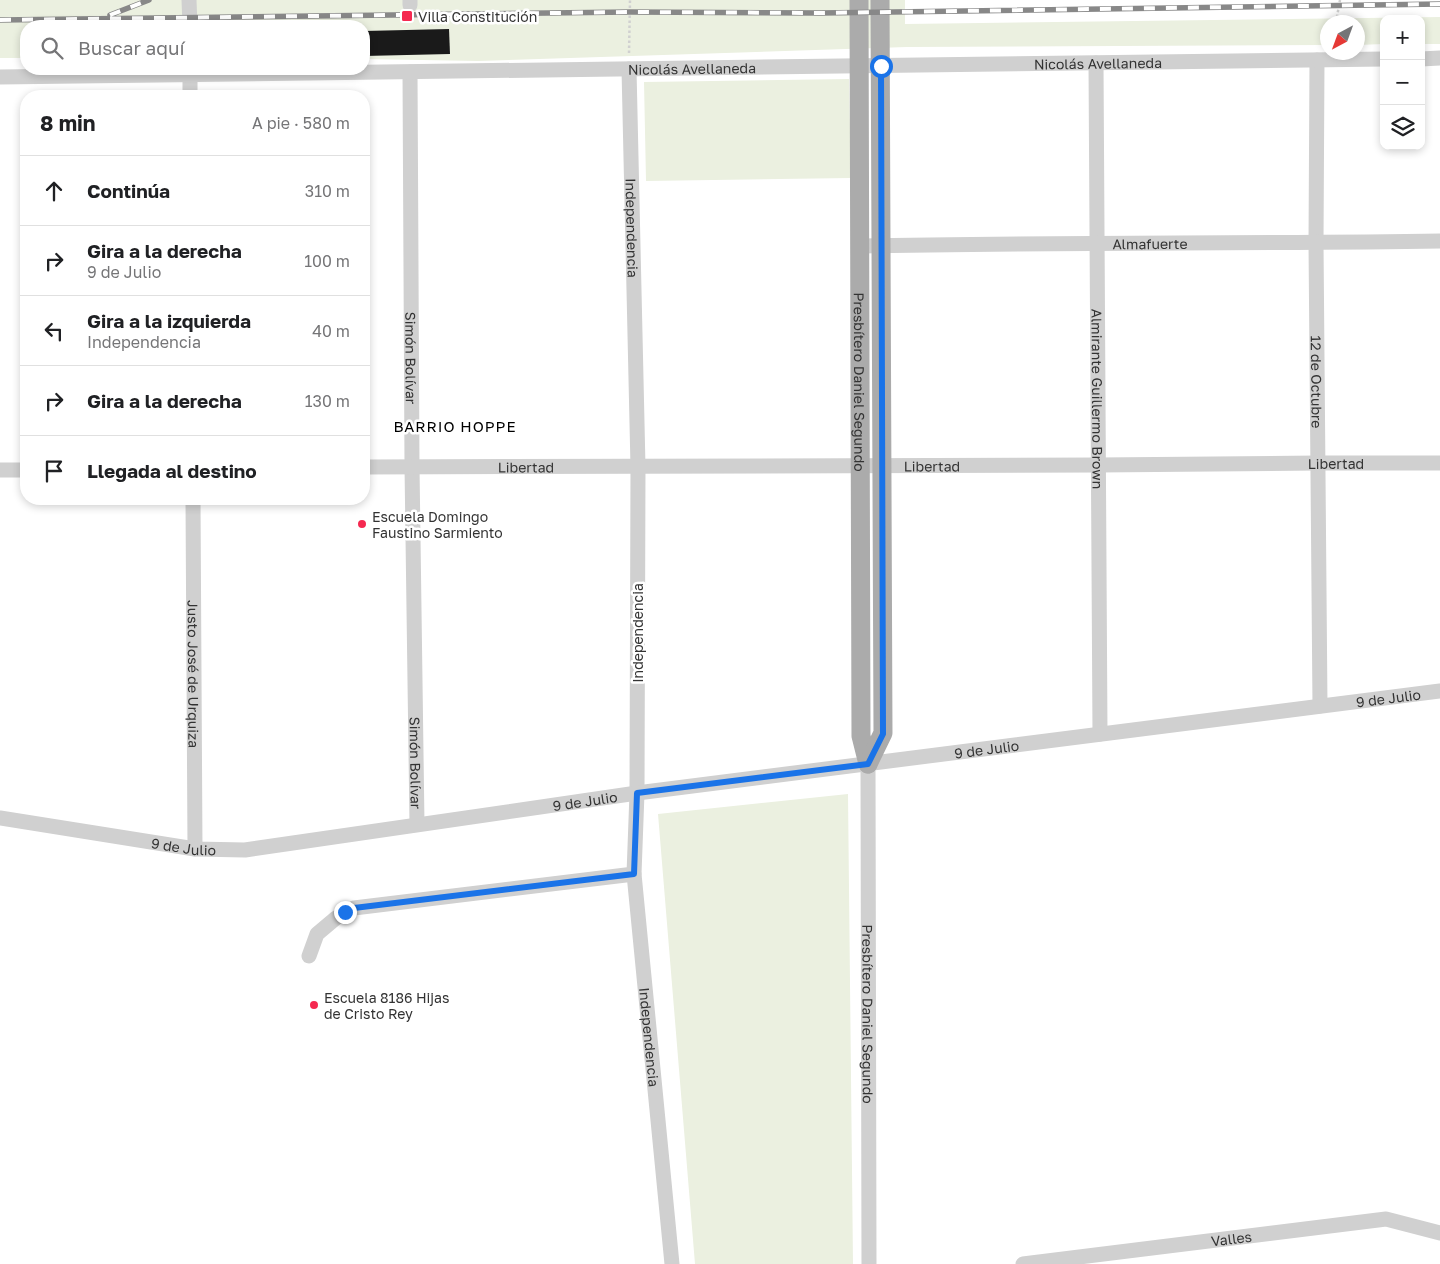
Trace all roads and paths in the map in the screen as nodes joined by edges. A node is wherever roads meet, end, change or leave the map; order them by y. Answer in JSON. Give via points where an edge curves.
{"nodes":[{"id":1,"x":189,"y":0,"type":"edge"},
{"id":2,"x":630,"y":0,"type":"edge"},
{"id":3,"x":859,"y":0,"type":"edge"},
{"id":4,"x":880,"y":0,"type":"edge"},
{"id":5,"x":1340,"y":0,"type":"edge"},
{"id":6,"x":1337,"y":15,"type":"edge"},
{"id":7,"x":190,"y":20,"type":"edge"},
{"id":8,"x":1440,"y":58,"type":"edge"},
{"id":9,"x":1380,"y":59,"type":"edge"},
{"id":10,"x":1425,"y":59,"type":"edge"},
{"id":11,"x":1317,"y":60,"type":"junction"},
{"id":12,"x":1096,"y":63,"type":"junction"},
{"id":13,"x":859,"y":66,"type":"junction"},
{"id":14,"x":881,"y":66,"type":"junction"},
{"id":15,"x":629,"y":69,"type":"junction"},
{"id":16,"x":370,"y":72,"type":"edge"},
{"id":17,"x":410,"y":72,"type":"junction"},
{"id":18,"x":76,"y":75,"type":"edge"},
{"id":19,"x":190,"y":75,"type":"edge"},
{"id":20,"x":0,"y":77,"type":"edge"},
{"id":21,"x":190,"y":90,"type":"edge"},
{"id":22,"x":1440,"y":241,"type":"edge"},
{"id":23,"x":1096,"y":242,"type":"junction"},
{"id":24,"x":1316,"y":243,"type":"junction"},
{"id":25,"x":860,"y":246,"type":"junction"},
{"id":26,"x":881,"y":246,"type":"junction"},
{"id":27,"x":1318,"y":462,"type":"junction"},
{"id":28,"x":1440,"y":464,"type":"edge"},
{"id":29,"x":860,"y":465,"type":"junction"},
{"id":30,"x":882,"y":465,"type":"junction"},
{"id":31,"x":1098,"y":465,"type":"junction"},
{"id":32,"x":412,"y":466,"type":"junction"},
{"id":33,"x":638,"y":466,"type":"junction"},
{"id":34,"x":370,"y":467,"type":"edge"},
{"id":35,"x":0,"y":470,"type":"edge"},
{"id":36,"x":20,"y":470,"type":"edge"},
{"id":37,"x":193,"y":505,"type":"edge"},
{"id":38,"x":1440,"y":692,"type":"edge"},
{"id":39,"x":1320,"y":706,"type":"junction"},
{"id":40,"x":1100,"y":734,"type":"junction"},
{"id":41,"x":868,"y":764,"type":"junction"},
{"id":42,"x":637,"y":793,"type":"junction"},
{"id":43,"x":0,"y":818,"type":"edge"},
{"id":44,"x":416,"y":824,"type":"junction"},
{"id":45,"x":195,"y":849,"type":"junction"},
{"id":46,"x":634,"y":874,"type":"junction"},
{"id":47,"x":309,"y":956,"type":"dead end"},
{"id":48,"x":1440,"y":1233,"type":"edge"},
{"id":49,"x":1136,"y":1257,"type":"edge"},
{"id":50,"x":672,"y":1264,"type":"edge"},
{"id":51,"x":869,"y":1264,"type":"edge"},
{"id":52,"x":1023,"y":1264,"type":"edge"}],
"edges":[{"from":1,"to":7,"type":"street"},
{"from":2,"to":15,"type":"path"},
{"from":3,"to":13,"type":"main road","name":"Presbítero Daniel Segundo"},
{"from":4,"to":14,"type":"main road","name":"Presbítero Daniel Segundo"},
{"from":5,"to":6,"type":"path"},
{"from":8,"to":10,"type":"street"},
{"from":9,"to":11,"type":"street","name":"Nicolás Avellaneda"},
{"from":11,"to":12,"type":"street","name":"Nicolás Avellaneda"},
{"from":11,"to":24,"type":"street","name":"12 de Octubre"},
{"from":12,"to":14,"type":"street","name":"Nicolás Avellaneda"},
{"from":12,"to":23,"type":"street","name":"Almirante Guillermo Brown"},
{"from":13,"to":14,"type":"street","name":"Nicolás Avellaneda"},
{"from":13,"to":15,"type":"street","name":"Nicolás Avellaneda"},
{"from":13,"to":25,"type":"main road","name":"Presbítero Daniel Segundo"},
{"from":14,"to":26,"type":"main road","name":"Presbítero Daniel Segundo"},
{"from":15,"to":17,"type":"street","name":"Nicolás Avellaneda"},
{"from":15,"to":33,"type":"street","name":"Independencia"},
{"from":16,"to":17,"type":"street","name":"Nicolás Avellaneda"},
{"from":17,"to":32,"type":"street","name":"Simón Bolívar"},
{"from":18,"to":20,"type":"street","name":"Nicolás Avellaneda"},
{"from":19,"to":21,"type":"street"},
{"from":22,"to":24,"type":"street","name":"Almafuerte"},
{"from":23,"to":24,"type":"street","name":"Almafuerte"},
{"from":23,"to":26,"type":"street","name":"Almafuerte"},
{"from":23,"to":31,"type":"street","name":"Almirante Guillermo Brown"},
{"from":24,"to":27,"type":"street","name":"12 de Octubre"},
{"from":25,"to":26,"type":"street","name":"Almafuerte"},
{"from":25,"to":29,"type":"main road","name":"Presbítero Daniel Segundo"},
{"from":26,"to":30,"type":"main road","name":"Presbítero Daniel Segundo"},
{"from":27,"to":28,"type":"street","name":"Libertad"},
{"from":27,"to":31,"type":"street","name":"Libertad"},
{"from":27,"to":39,"type":"street","name":"12 de Octubre"},
{"from":29,"to":30,"type":"street","name":"Libertad"},
{"from":29,"to":33,"type":"street","name":"Libertad"},
{"from":29,"to":41,"type":"main road","name":"Presbítero Daniel Segundo","via":[[861,736]]},
{"from":30,"to":31,"type":"street","name":"Libertad"},
{"from":30,"to":41,"type":"main road","name":"Presbítero Daniel Segundo","via":[[883,734]]},
{"from":31,"to":40,"type":"street","name":"Almirante Guillermo Brown"},
{"from":32,"to":33,"type":"street","name":"Libertad"},
{"from":32,"to":34,"type":"street","name":"Libertad"},
{"from":32,"to":44,"type":"street","name":"Simón Bolívar"},
{"from":33,"to":42,"type":"street","name":"Independencia"},
{"from":35,"to":36,"type":"street"},
{"from":37,"to":45,"type":"street","name":"Justo José de Urquiza"},
{"from":38,"to":39,"type":"street","name":"9 de Julio"},
{"from":39,"to":40,"type":"street","name":"9 de Julio"},
{"from":40,"to":41,"type":"street","name":"9 de Julio"},
{"from":41,"to":42,"type":"street","name":"9 de Julio"},
{"from":41,"to":51,"type":"street","name":"Presbítero Daniel Segundo"},
{"from":42,"to":44,"type":"street","name":"9 de Julio"},
{"from":42,"to":46,"type":"street","name":"Independencia"},
{"from":43,"to":45,"type":"street","name":"9 de Julio"},
{"from":44,"to":45,"type":"street","name":"9 de Julio","via":[[245,850]]},
{"from":46,"to":47,"type":"street","via":[[354,908],[317,934]]},
{"from":46,"to":50,"type":"street","name":"Independencia"},
{"from":48,"to":49,"type":"street","name":"Valles","via":[[1386,1219]]},
{"from":49,"to":52,"type":"street","name":"Valles"}]}
